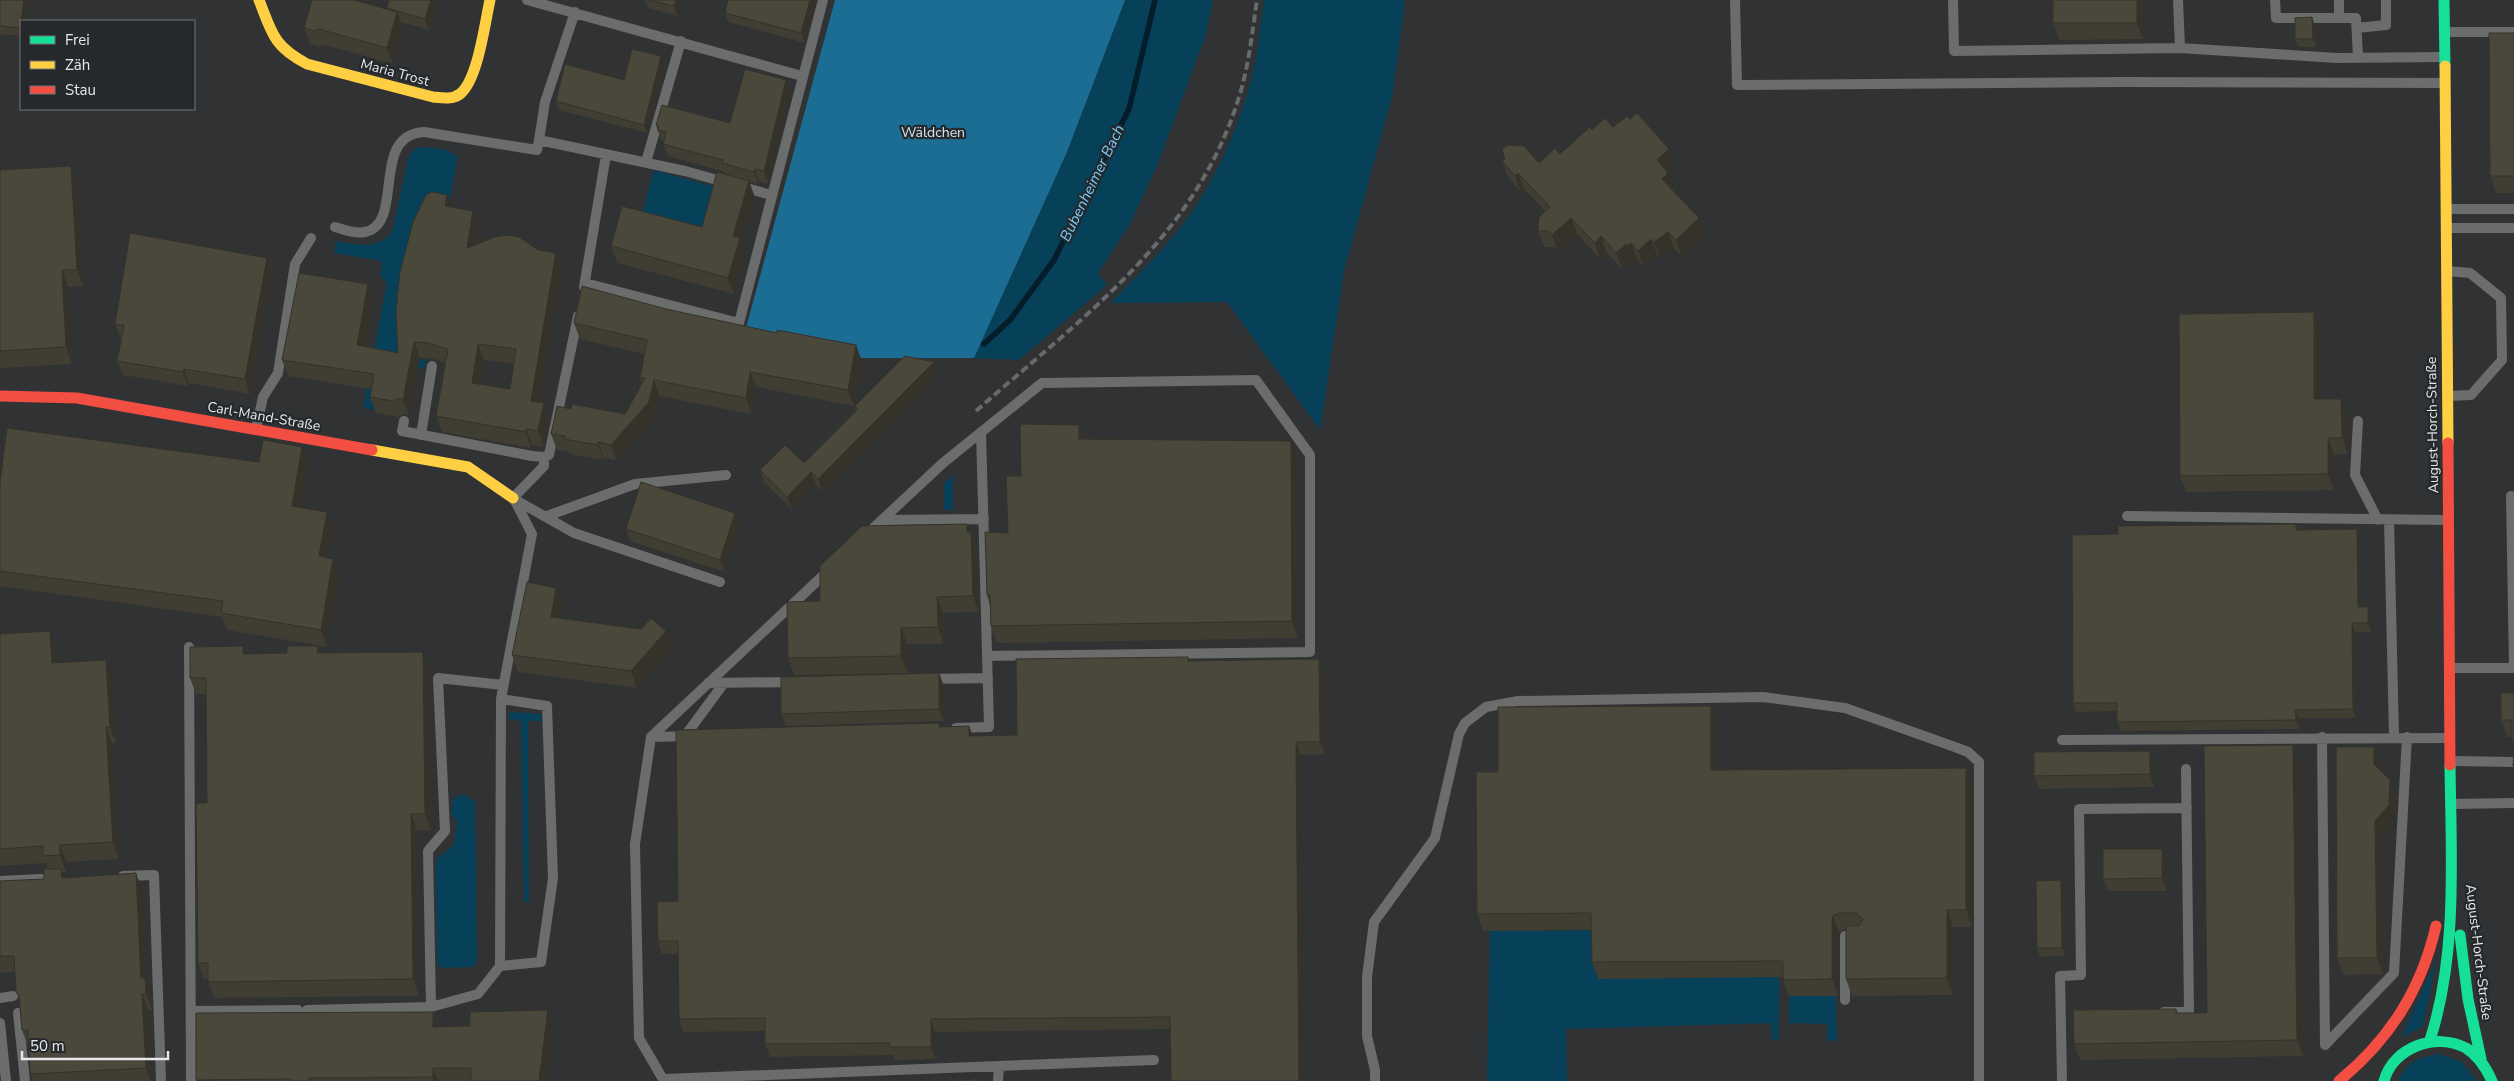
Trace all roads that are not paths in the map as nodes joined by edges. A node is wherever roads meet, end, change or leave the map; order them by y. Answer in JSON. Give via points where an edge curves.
{"nodes":[{"id":1,"x":259,"y":0,"type":"edge"},
{"id":2,"x":490,"y":0,"type":"edge"},
{"id":3,"x":527,"y":0,"type":"edge"},
{"id":4,"x":823,"y":0,"type":"edge"},
{"id":5,"x":1735,"y":0,"type":"edge"},
{"id":6,"x":1954,"y":0,"type":"edge"},
{"id":7,"x":2178,"y":0,"type":"edge"},
{"id":8,"x":2275,"y":0,"type":"edge"},
{"id":9,"x":2338,"y":0,"type":"edge"},
{"id":10,"x":2386,"y":0,"type":"edge"},
{"id":11,"x":2444,"y":0,"type":"edge"},
{"id":12,"x":560,"y":4,"type":"edge"},
{"id":13,"x":575,"y":12,"type":"junction"},
{"id":14,"x":2339,"y":18,"type":"junction"},
{"id":15,"x":2357,"y":28,"type":"junction"},
{"id":16,"x":2444,"y":32,"type":"junction"},
{"id":17,"x":2514,"y":32,"type":"edge"},
{"id":18,"x":680,"y":41,"type":"junction"},
{"id":19,"x":2180,"y":48,"type":"junction"},
{"id":20,"x":2358,"y":57,"type":"junction"},
{"id":21,"x":2444,"y":57,"type":"junction"},
{"id":22,"x":802,"y":76,"type":"junction"},
{"id":23,"x":2444,"y":83,"type":"junction"},
{"id":24,"x":539,"y":140,"type":"junction"},
{"id":25,"x":606,"y":155,"type":"junction"},
{"id":26,"x":646,"y":162,"type":"junction"},
{"id":27,"x":771,"y":195,"type":"junction"},
{"id":28,"x":2446,"y":209,"type":"junction"},
{"id":29,"x":2514,"y":209,"type":"edge"},
{"id":30,"x":335,"y":228,"type":"dead end"},
{"id":31,"x":2446,"y":228,"type":"junction"},
{"id":32,"x":2514,"y":228,"type":"edge"},
{"id":33,"x":310,"y":238,"type":"dead end"},
{"id":34,"x":2446,"y":271,"type":"junction"},
{"id":35,"x":585,"y":283,"type":"junction"},
{"id":36,"x":432,"y":366,"type":"dead end"},
{"id":37,"x":0,"y":396,"type":"edge"},
{"id":38,"x":2447,"y":396,"type":"junction"},
{"id":39,"x":404,"y":421,"type":"dead end"},
{"id":40,"x":2358,"y":421,"type":"dead end"},
{"id":41,"x":256,"y":429,"type":"junction"},
{"id":42,"x":981,"y":432,"type":"junction"},
{"id":43,"x":421,"y":435,"type":"junction"},
{"id":44,"x":544,"y":457,"type":"junction"},
{"id":45,"x":726,"y":475,"type":"dead end"},
{"id":46,"x":2511,"y":496,"type":"dead end"},
{"id":47,"x":514,"y":498,"type":"junction"},
{"id":48,"x":547,"y":516,"type":"junction"},
{"id":49,"x":2127,"y":516,"type":"dead end"},
{"id":50,"x":984,"y":519,"type":"junction"},
{"id":51,"x":882,"y":520,"type":"junction"},
{"id":52,"x":2378,"y":520,"type":"junction"},
{"id":53,"x":2389,"y":520,"type":"junction"},
{"id":54,"x":2448,"y":520,"type":"junction"},
{"id":55,"x":860,"y":541,"type":"edge"},
{"id":56,"x":839,"y":561,"type":"edge"},
{"id":57,"x":720,"y":582,"type":"dead end"},
{"id":58,"x":190,"y":647,"type":"edge"},
{"id":59,"x":987,"y":656,"type":"junction"},
{"id":60,"x":2514,"y":667,"type":"edge"},
{"id":61,"x":2449,"y":668,"type":"junction"},
{"id":62,"x":988,"y":678,"type":"junction"},
{"id":63,"x":920,"y":680,"type":"edge"},
{"id":64,"x":802,"y":682,"type":"edge"},
{"id":65,"x":708,"y":683,"type":"junction"},
{"id":66,"x":724,"y":683,"type":"junction"},
{"id":67,"x":503,"y":685,"type":"junction"},
{"id":68,"x":501,"y":699,"type":"junction"},
{"id":69,"x":940,"y":729,"type":"edge"},
{"id":70,"x":651,"y":737,"type":"junction"},
{"id":71,"x":2394,"y":737,"type":"junction"},
{"id":72,"x":2407,"y":737,"type":"junction"},
{"id":73,"x":2322,"y":738,"type":"junction"},
{"id":74,"x":2450,"y":738,"type":"junction"},
{"id":75,"x":2062,"y":740,"type":"dead end"},
{"id":76,"x":2450,"y":761,"type":"junction"},
{"id":77,"x":2514,"y":762,"type":"edge"},
{"id":78,"x":2186,"y":769,"type":"dead end"},
{"id":79,"x":2514,"y":802,"type":"edge"},
{"id":80,"x":2451,"y":804,"type":"junction"},
{"id":81,"x":2187,"y":808,"type":"junction"},
{"id":82,"x":2451,"y":849,"type":"junction"},
{"id":83,"x":116,"y":876,"type":"edge"},
{"id":84,"x":48,"y":879,"type":"edge"},
{"id":85,"x":0,"y":881,"type":"edge"},
{"id":86,"x":1862,"y":936,"type":"edge"},
{"id":87,"x":500,"y":966,"type":"junction"},
{"id":88,"x":13,"y":996,"type":"edge"},
{"id":89,"x":0,"y":998,"type":"edge"},
{"id":90,"x":1845,"y":1000,"type":"dead end"},
{"id":91,"x":431,"y":1007,"type":"junction"},
{"id":92,"x":191,"y":1011,"type":"junction"},
{"id":93,"x":2150,"y":1012,"type":"edge"},
{"id":94,"x":18,"y":1013,"type":"edge"},
{"id":95,"x":0,"y":1024,"type":"edge"},
{"id":96,"x":2430,"y":1040,"type":"junction"},
{"id":97,"x":2481,"y":1059,"type":"junction"},
{"id":98,"x":1154,"y":1060,"type":"dead end"},
{"id":99,"x":999,"y":1066,"type":"junction"},
{"id":100,"x":664,"y":1080,"type":"edge"},
{"id":101,"x":2383,"y":1080,"type":"edge"},
{"id":102,"x":6,"y":1081,"type":"edge"},
{"id":103,"x":25,"y":1081,"type":"edge"},
{"id":104,"x":162,"y":1081,"type":"edge"},
{"id":105,"x":191,"y":1081,"type":"edge"},
{"id":106,"x":998,"y":1081,"type":"edge"},
{"id":107,"x":1375,"y":1081,"type":"edge"},
{"id":108,"x":1979,"y":1081,"type":"edge"},
{"id":109,"x":2062,"y":1081,"type":"edge"},
{"id":110,"x":2338,"y":1081,"type":"edge"},
{"id":111,"x":2492,"y":1081,"type":"edge"}],
"edges":[{"from":1,"to":2,"type":"main road","name":"Maria Trost","via":[[275,40],[288,54],[307,64],[433,97],[451,98],[464,91],[472,75]]},
{"from":3,"to":12,"type":"lane"},
{"from":4,"to":22,"type":"lane"},
{"from":5,"to":23,"type":"lane","via":[[1737,85]]},
{"from":6,"to":19,"type":"lane","via":[[1954,51]]},
{"from":7,"to":19,"type":"lane"},
{"from":8,"to":14,"type":"lane","via":[[2276,18]]},
{"from":9,"to":14,"type":"lane"},
{"from":10,"to":15,"type":"lane","via":[[2386,25]]},
{"from":11,"to":16,"type":"main road","name":"August-Horch-Straße"},
{"from":12,"to":13,"type":"lane"},
{"from":13,"to":18,"type":"lane"},
{"from":13,"to":24,"type":"lane","via":[[545,102]]},
{"from":14,"to":15,"type":"lane","via":[[2356,18]]},
{"from":15,"to":20,"type":"lane"},
{"from":16,"to":17,"type":"lane"},
{"from":16,"to":21,"type":"main road","name":"August-Horch-Straße"},
{"from":18,"to":22,"type":"lane"},
{"from":18,"to":26,"type":"lane"},
{"from":19,"to":20,"type":"lane"},
{"from":20,"to":21,"type":"lane"},
{"from":21,"to":23,"type":"main road","name":"August-Horch-Straße"},
{"from":22,"to":27,"type":"lane"},
{"from":23,"to":28,"type":"main road","name":"August-Horch-Straße"},
{"from":24,"to":25,"type":"lane"},
{"from":24,"to":30,"type":"lane","via":[[537,150],[412,132],[400,141],[395,152],[379,222],[365,232]]},
{"from":25,"to":26,"type":"lane"},
{"from":25,"to":35,"type":"lane"},
{"from":26,"to":27,"type":"lane"},
{"from":27,"to":35,"type":"lane","via":[[739,323]]},
{"from":28,"to":29,"type":"lane"},
{"from":28,"to":31,"type":"main road","name":"August-Horch-Straße"},
{"from":31,"to":32,"type":"lane"},
{"from":31,"to":34,"type":"main road","name":"August-Horch-Straße"},
{"from":33,"to":41,"type":"lane","via":[[295,264],[278,373],[264,397]]},
{"from":34,"to":38,"type":"main road","name":"August-Horch-Straße"},
{"from":34,"to":38,"type":"lane","via":[[2470,273],[2501,298],[2502,360],[2471,395]]},
{"from":35,"to":44,"type":"lane","via":[[549,454]]},
{"from":36,"to":43,"type":"lane"},
{"from":37,"to":41,"type":"main road","name":"Carl-Mand-Straße","via":[[77,398]]},
{"from":38,"to":54,"type":"main road","name":"August-Horch-Straße"},
{"from":39,"to":43,"type":"lane","via":[[402,431]]},
{"from":40,"to":52,"type":"lane","via":[[2355,475]]},
{"from":41,"to":47,"type":"main road","name":"Carl-Mand-Straße","via":[[468,467]]},
{"from":42,"to":50,"type":"lane"},
{"from":42,"to":51,"type":"lane"},
{"from":42,"to":59,"type":"lane","via":[[1042,383],[1256,380],[1310,455],[1310,652]]},
{"from":43,"to":44,"type":"lane"},
{"from":44,"to":47,"type":"lane","via":[[544,466]]},
{"from":45,"to":48,"type":"lane","via":[[634,484]]},
{"from":46,"to":60,"type":"lane"},
{"from":47,"to":48,"type":"lane"},
{"from":47,"to":67,"type":"lane","via":[[532,534]]},
{"from":48,"to":57,"type":"lane","via":[[574,533]]},
{"from":49,"to":52,"type":"lane"},
{"from":50,"to":51,"type":"lane"},
{"from":50,"to":59,"type":"lane"},
{"from":51,"to":55,"type":"lane"},
{"from":52,"to":53,"type":"lane"},
{"from":53,"to":54,"type":"lane"},
{"from":53,"to":71,"type":"lane"},
{"from":54,"to":61,"type":"main road","name":"August-Horch-Straße"},
{"from":56,"to":65,"type":"lane"},
{"from":58,"to":92,"type":"lane"},
{"from":59,"to":62,"type":"lane"},
{"from":60,"to":61,"type":"lane"},
{"from":61,"to":74,"type":"main road","name":"August-Horch-Straße"},
{"from":62,"to":63,"type":"lane"},
{"from":62,"to":69,"type":"lane","via":[[990,727]]},
{"from":64,"to":66,"type":"lane"},
{"from":65,"to":66,"type":"lane"},
{"from":65,"to":70,"type":"lane"},
{"from":66,"to":70,"type":"lane","via":[[690,736]]},
{"from":67,"to":68,"type":"lane"},
{"from":67,"to":91,"type":"lane","via":[[438,678],[445,830],[428,852]]},
{"from":68,"to":87,"type":"lane"},
{"from":68,"to":87,"type":"lane","via":[[547,706],[554,878],[541,962]]},
{"from":70,"to":100,"type":"lane","via":[[635,844],[639,1038]]},
{"from":71,"to":72,"type":"lane"},
{"from":71,"to":73,"type":"lane"},
{"from":72,"to":73,"type":"lane","via":[[2394,973],[2325,1044]]},
{"from":72,"to":74,"type":"lane"},
{"from":73,"to":75,"type":"lane"},
{"from":74,"to":76,"type":"main road","name":"August-Horch-Straße"},
{"from":76,"to":77,"type":"lane"},
{"from":76,"to":80,"type":"main road","name":"August-Horch-Straße"},
{"from":78,"to":81,"type":"lane"},
{"from":79,"to":80,"type":"lane"},
{"from":80,"to":82,"type":"main road","name":"August-Horch-Straße"},
{"from":81,"to":93,"type":"lane","via":[[2189,1012]]},
{"from":81,"to":109,"type":"lane","via":[[2079,809],[2081,975],[2060,976],[2066,1012]]},
{"from":82,"to":96,"type":"main road","name":"August-Horch-Straße","via":[[2444,989]]},
{"from":82,"to":97,"type":"main road","name":"August-Horch-Straße","via":[[2462,959]]},
{"from":82,"to":110,"type":"main road","via":[[2432,945],[2419,983],[2383,1042]]},
{"from":83,"to":104,"type":"lane","via":[[154,875]]},
{"from":84,"to":85,"type":"lane"},
{"from":86,"to":90,"type":"lane","via":[[1845,936]]},
{"from":87,"to":91,"type":"lane","via":[[478,994]]},
{"from":88,"to":89,"type":"lane"},
{"from":91,"to":92,"type":"lane"},
{"from":92,"to":105,"type":"lane"},
{"from":94,"to":103,"type":"lane"},
{"from":95,"to":102,"type":"lane"},
{"from":96,"to":97,"type":"main road","via":[[2455,1043]]},
{"from":96,"to":101,"type":"main road","via":[[2411,1046],[2394,1061]]},
{"from":97,"to":111,"type":"main road","name":"August-Horch-Straße"},
{"from":98,"to":99,"type":"lane"},
{"from":99,"to":100,"type":"lane"},
{"from":99,"to":106,"type":"lane"},
{"from":107,"to":108,"type":"lane","via":[[1367,1026],[1367,977],[1374,922],[1434,838],[1459,734],[1473,715],[1497,703],[1518,700],[1763,697],[1845,708],[1955,746],[1979,762]]}]}
